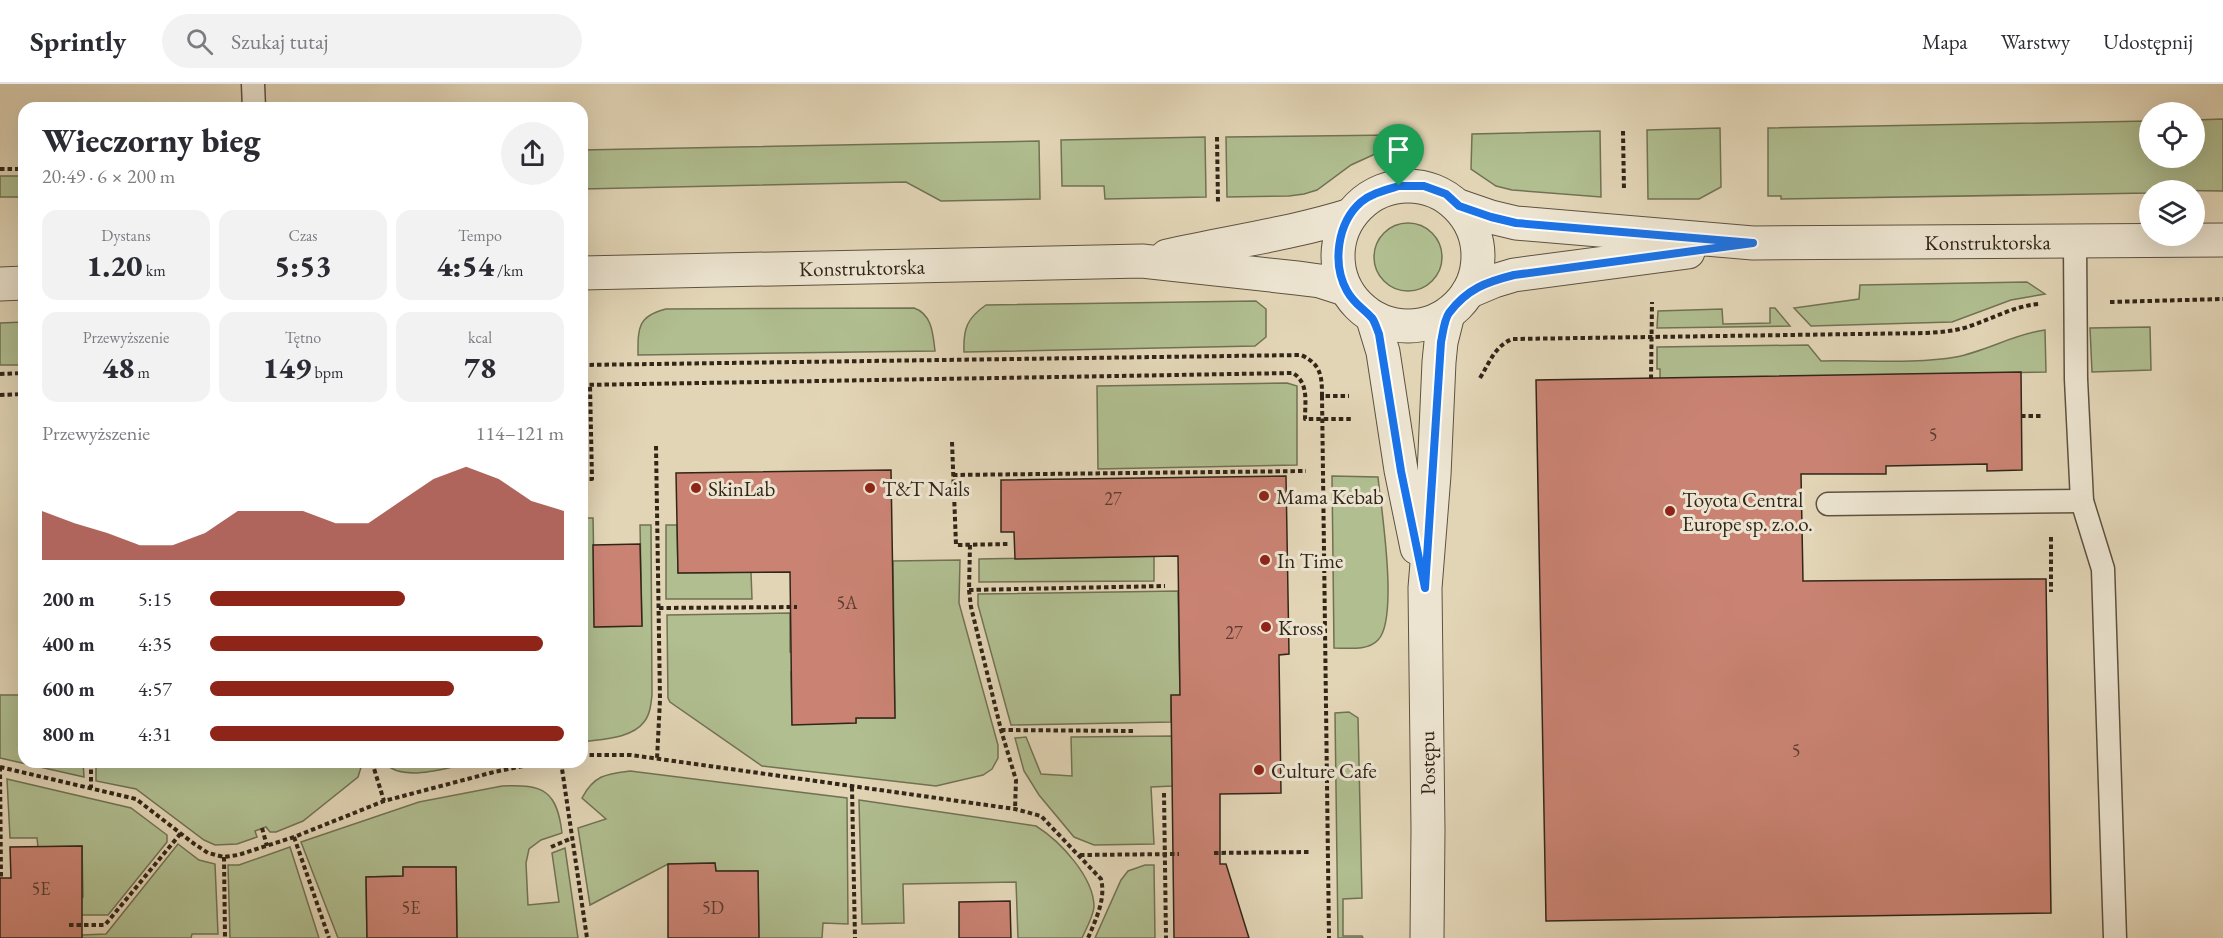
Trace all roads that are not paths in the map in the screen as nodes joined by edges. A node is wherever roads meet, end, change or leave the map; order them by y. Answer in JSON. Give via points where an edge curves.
{"nodes":[{"id":1,"x":253,"y":84,"type":"edge"},
{"id":2,"x":254,"y":102,"type":"edge"},
{"id":3,"x":1459,"y":206,"type":"junction"},
{"id":4,"x":1351,"y":215,"type":"junction"},
{"id":5,"x":2223,"y":240,"type":"edge"},
{"id":6,"x":1753,"y":243,"type":"junction"},
{"id":7,"x":2075,"y":243,"type":"junction"},
{"id":8,"x":1142,"y":261,"type":"junction"},
{"id":9,"x":588,"y":273,"type":"edge"},
{"id":10,"x":18,"y":283,"type":"edge"},
{"id":11,"x":0,"y":284,"type":"edge"},
{"id":12,"x":1345,"y":289,"type":"junction"},
{"id":13,"x":1458,"y":303,"type":"junction"},
{"id":14,"x":1373,"y":319,"type":"junction"},
{"id":15,"x":2082,"y":501,"type":"junction"},
{"id":16,"x":1828,"y":504,"type":"dead end"},
{"id":17,"x":1425,"y":588,"type":"junction"},
{"id":18,"x":1427,"y":938,"type":"edge"},
{"id":19,"x":2115,"y":938,"type":"edge"}],
"edges":[{"from":1,"to":2,"type":"lane"},
{"from":3,"to":4,"type":"street","via":[[1446,194],[1424,186],[1399,186],[1361,202]]},
{"from":3,"to":6,"type":"street","name":"Konstruktorska","via":[[1516,223]]},
{"from":3,"to":13,"type":"street","via":[[1470,221],[1479,254],[1477,275]]},
{"from":4,"to":8,"type":"street","name":"Konstruktorska","via":[[1316,226]]},
{"from":4,"to":12,"type":"street","via":[[1338,247]]},
{"from":5,"to":7,"type":"street","name":"Konstruktorska"},
{"from":6,"to":7,"type":"street","name":"Konstruktorska"},
{"from":6,"to":13,"type":"street","name":"Konstruktorska","via":[[1514,275],[1494,280]]},
{"from":7,"to":15,"type":"lane"},
{"from":8,"to":9,"type":"street","name":"Konstruktorska"},
{"from":8,"to":12,"type":"street","name":"Konstruktorska","via":[[1320,281]]},
{"from":10,"to":11,"type":"street"},
{"from":12,"to":14,"type":"street","via":[[1356,306]]},
{"from":13,"to":14,"type":"street","via":[[1430,323],[1390,325]]},
{"from":13,"to":17,"type":"street","name":"Postępu","via":[[1441,342]]},
{"from":14,"to":17,"type":"street","name":"Postępu","via":[[1383,352],[1401,471]]},
{"from":15,"to":16,"type":"lane"},
{"from":15,"to":19,"type":"lane","via":[[2103,569]]},
{"from":17,"to":18,"type":"street","name":"Postępu"}]}
